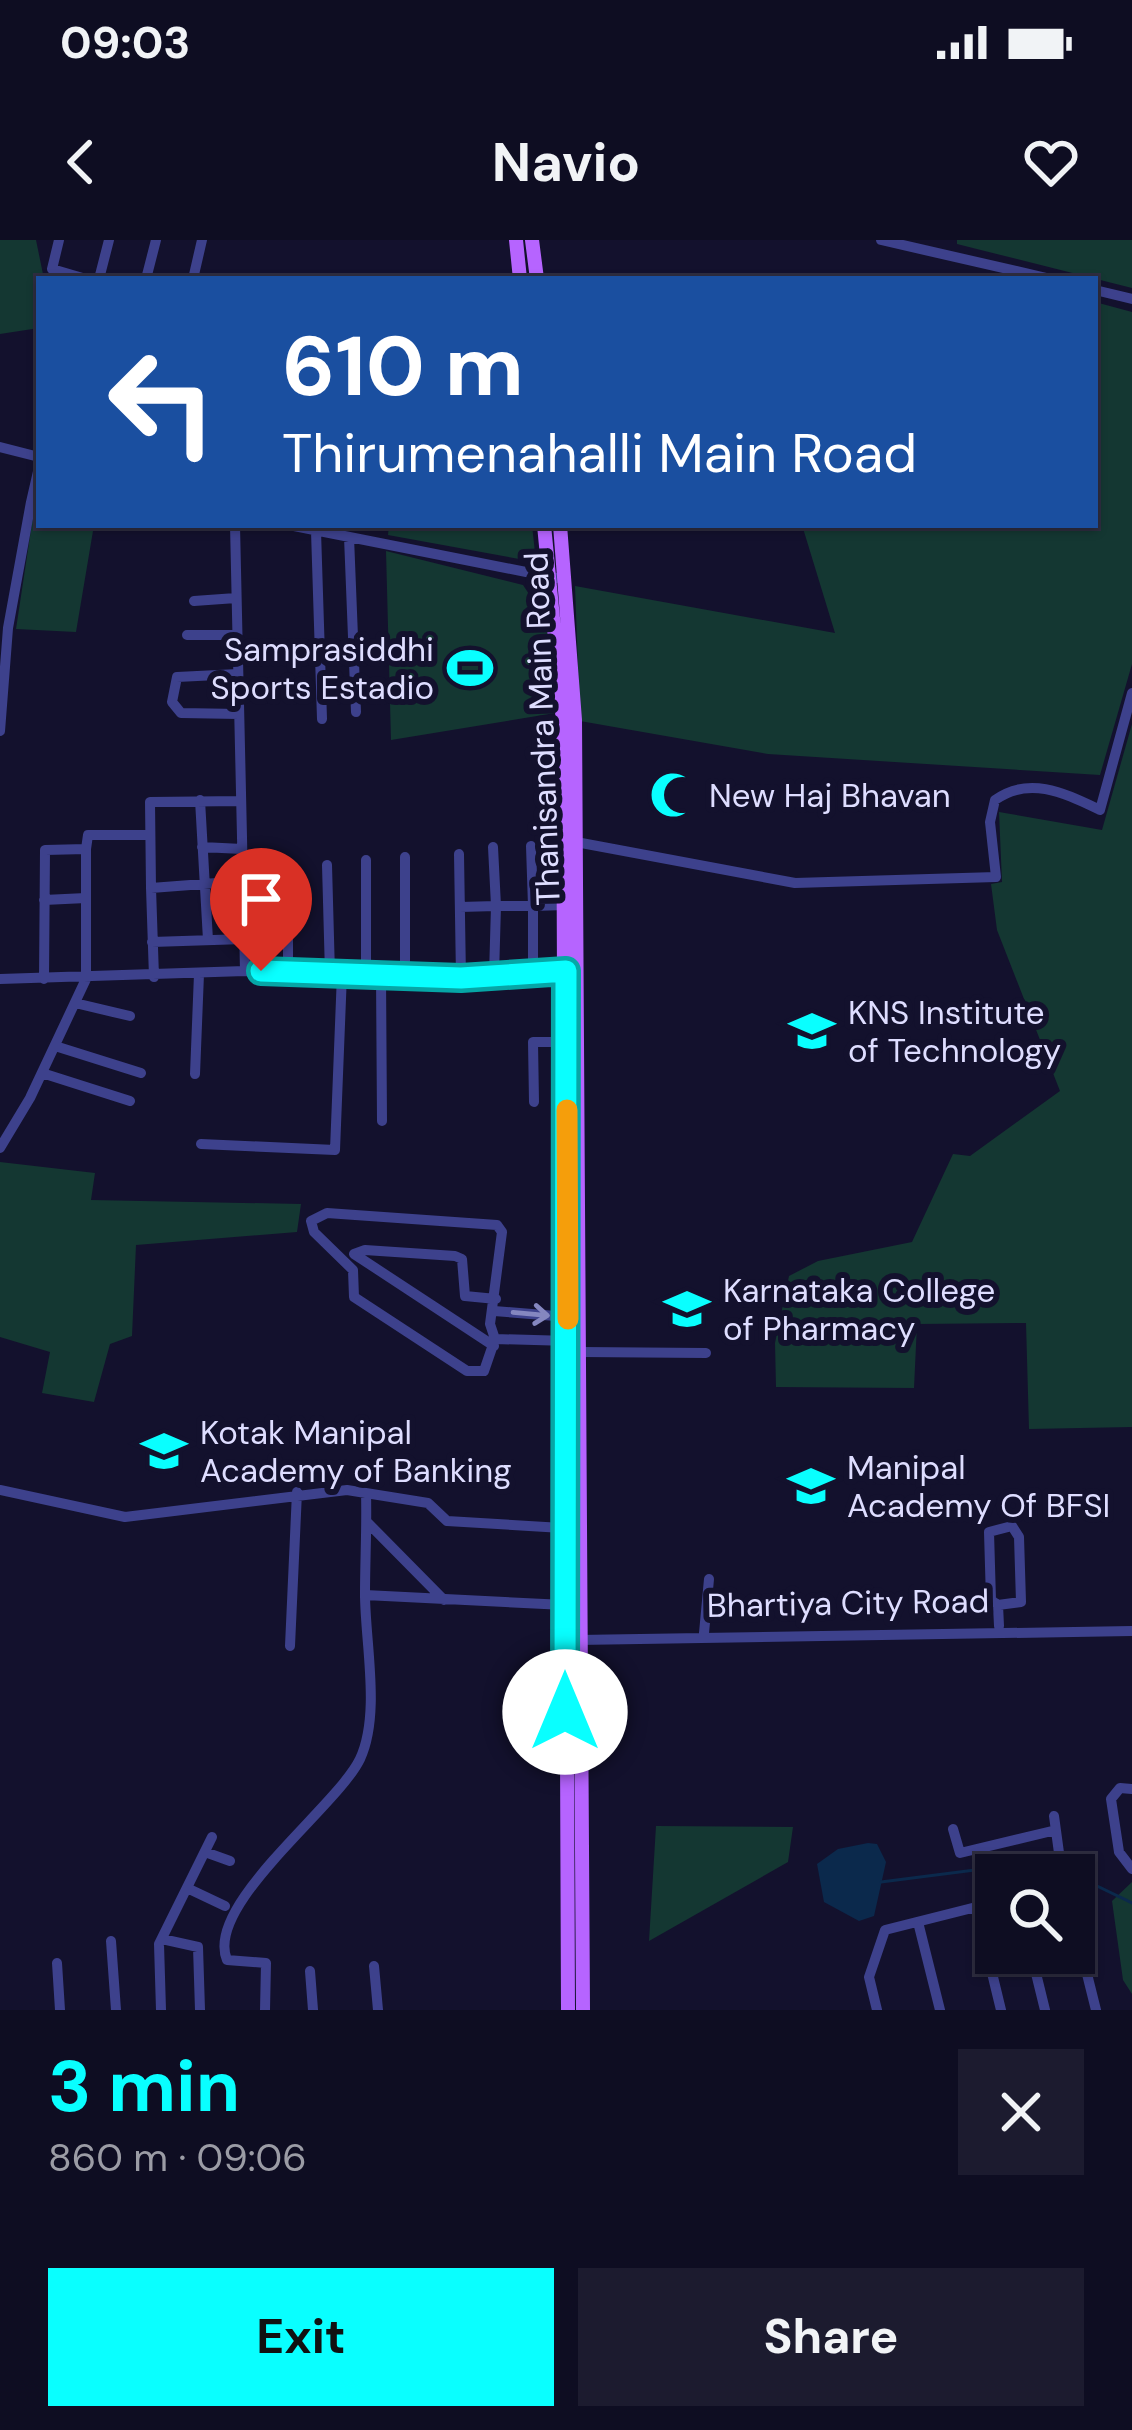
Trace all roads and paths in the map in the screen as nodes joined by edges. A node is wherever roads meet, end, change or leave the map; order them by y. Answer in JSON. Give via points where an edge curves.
{"nodes":[{"id":1,"x":59,"y":240,"type":"edge"},
{"id":2,"x":109,"y":240,"type":"edge"},
{"id":3,"x":157,"y":240,"type":"edge"},
{"id":4,"x":202,"y":240,"type":"edge"},
{"id":5,"x":516,"y":240,"type":"edge"},
{"id":6,"x":532,"y":240,"type":"edge"},
{"id":7,"x":881,"y":240,"type":"edge"},
{"id":8,"x":76,"y":276,"type":"edge"},
{"id":9,"x":100,"y":276,"type":"edge"},
{"id":10,"x":147,"y":276,"type":"edge"},
{"id":11,"x":194,"y":276,"type":"edge"},
{"id":12,"x":520,"y":276,"type":"edge"},
{"id":13,"x":537,"y":276,"type":"edge"},
{"id":14,"x":1038,"y":276,"type":"edge"},
{"id":15,"x":1098,"y":291,"type":"edge"},
{"id":16,"x":1132,"y":299,"type":"edge"},
{"id":17,"x":0,"y":447,"type":"edge"},
{"id":18,"x":36,"y":456,"type":"edge"},
{"id":19,"x":35,"y":502,"type":"edge"},
{"id":20,"x":235,"y":528,"type":"edge"},
{"id":21,"x":302,"y":528,"type":"edge"},
{"id":22,"x":385,"y":528,"type":"edge"},
{"id":23,"x":545,"y":528,"type":"edge"},
{"id":24,"x":560,"y":528,"type":"edge"},
{"id":25,"x":316,"y":531,"type":"junction"},
{"id":26,"x":349,"y":537,"type":"junction"},
{"id":27,"x":385,"y":544,"type":"junction"},
{"id":28,"x":558,"y":579,"type":"junction"},
{"id":29,"x":236,"y":598,"type":"junction"},
{"id":30,"x":194,"y":601,"type":"dead end"},
{"id":31,"x":187,"y":635,"type":"dead end"},
{"id":32,"x":237,"y":635,"type":"junction"},
{"id":33,"x":3,"y":663,"type":"edge"},
{"id":34,"x":238,"y":674,"type":"junction"},
{"id":35,"x":1132,"y":693,"type":"edge"},
{"id":36,"x":356,"y":712,"type":"dead end"},
{"id":37,"x":239,"y":714,"type":"junction"},
{"id":38,"x":322,"y":719,"type":"dead end"},
{"id":39,"x":0,"y":731,"type":"edge"},
{"id":40,"x":200,"y":800,"type":"junction"},
{"id":41,"x":241,"y":801,"type":"junction"},
{"id":42,"x":150,"y":836,"type":"junction"},
{"id":43,"x":577,"y":842,"type":"junction"},
{"id":44,"x":531,"y":845,"type":"dead end"},
{"id":45,"x":202,"y":847,"type":"junction"},
{"id":46,"x":493,"y":848,"type":"dead end"},
{"id":47,"x":86,"y":849,"type":"junction"},
{"id":48,"x":242,"y":849,"type":"junction"},
{"id":49,"x":459,"y":854,"type":"dead end"},
{"id":50,"x":405,"y":856,"type":"dead end"},
{"id":51,"x":366,"y":860,"type":"dead end"},
{"id":52,"x":327,"y":865,"type":"dead end"},
{"id":53,"x":288,"y":874,"type":"dead end"},
{"id":54,"x":243,"y":881,"type":"junction"},
{"id":55,"x":205,"y":884,"type":"junction"},
{"id":56,"x":152,"y":888,"type":"junction"},
{"id":57,"x":86,"y":898,"type":"junction"},
{"id":58,"x":44,"y":900,"type":"junction"},
{"id":59,"x":565,"y":905,"type":"junction"},
{"id":60,"x":496,"y":906,"type":"junction"},
{"id":61,"x":460,"y":907,"type":"junction"},
{"id":62,"x":533,"y":907,"type":"junction"},
{"id":63,"x":208,"y":940,"type":"junction"},
{"id":64,"x":244,"y":940,"type":"junction"},
{"id":65,"x":152,"y":942,"type":"junction"},
{"id":66,"x":245,"y":971,"type":"junction"},
{"id":67,"x":572,"y":971,"type":"junction"},
{"id":68,"x":287,"y":972,"type":"junction"},
{"id":69,"x":533,"y":973,"type":"junction"},
{"id":70,"x":200,"y":974,"type":"junction"},
{"id":71,"x":336,"y":974,"type":"junction"},
{"id":72,"x":366,"y":975,"type":"junction"},
{"id":73,"x":381,"y":975,"type":"junction"},
{"id":74,"x":494,"y":975,"type":"junction"},
{"id":75,"x":405,"y":976,"type":"junction"},
{"id":76,"x":154,"y":977,"type":"junction"},
{"id":77,"x":461,"y":978,"type":"junction"},
{"id":78,"x":0,"y":979,"type":"edge"},
{"id":79,"x":44,"y":979,"type":"junction"},
{"id":80,"x":86,"y":979,"type":"junction"},
{"id":81,"x":75,"y":1003,"type":"junction"},
{"id":82,"x":130,"y":1016,"type":"dead end"},
{"id":83,"x":515,"y":1041,"type":"dead end"},
{"id":84,"x":532,"y":1042,"type":"junction"},
{"id":85,"x":566,"y":1042,"type":"junction"},
{"id":86,"x":55,"y":1046,"type":"junction"},
{"id":87,"x":42,"y":1073,"type":"junction"},
{"id":88,"x":141,"y":1073,"type":"dead end"},
{"id":89,"x":195,"y":1074,"type":"dead end"},
{"id":90,"x":130,"y":1101,"type":"dead end"},
{"id":91,"x":534,"y":1102,"type":"dead end"},
{"id":92,"x":382,"y":1121,"type":"dead end"},
{"id":93,"x":201,"y":1144,"type":"dead end"},
{"id":94,"x":0,"y":1148,"type":"edge"},
{"id":95,"x":495,"y":1305,"type":"junction"},
{"id":96,"x":568,"y":1316,"type":"junction"},
{"id":97,"x":494,"y":1342,"type":"junction"},
{"id":98,"x":575,"y":1346,"type":"junction"},
{"id":99,"x":706,"y":1353,"type":"dead end"},
{"id":100,"x":0,"y":1490,"type":"edge"},
{"id":101,"x":297,"y":1492,"type":"junction"},
{"id":102,"x":365,"y":1492,"type":"junction"},
{"id":103,"x":367,"y":1522,"type":"junction"},
{"id":104,"x":573,"y":1529,"type":"junction"},
{"id":105,"x":709,"y":1579,"type":"dead end"},
{"id":106,"x":365,"y":1595,"type":"junction"},
{"id":107,"x":444,"y":1600,"type":"junction"},
{"id":108,"x":565,"y":1605,"type":"junction"},
{"id":109,"x":998,"y":1605,"type":"junction"},
{"id":110,"x":999,"y":1626,"type":"junction"},
{"id":111,"x":1132,"y":1627,"type":"edge"},
{"id":112,"x":704,"y":1633,"type":"junction"},
{"id":113,"x":747,"y":1634,"type":"junction"},
{"id":114,"x":841,"y":1634,"type":"junction"},
{"id":115,"x":572,"y":1637,"type":"junction"},
{"id":116,"x":290,"y":1646,"type":"dead end"},
{"id":117,"x":1132,"y":1789,"type":"edge"},
{"id":118,"x":1037,"y":1819,"type":"dead end"},
{"id":119,"x":1052,"y":1824,"type":"junction"},
{"id":120,"x":953,"y":1829,"type":"dead end"},
{"id":121,"x":212,"y":1837,"type":"dead end"},
{"id":122,"x":205,"y":1852,"type":"junction"},
{"id":123,"x":1058,"y":1854,"type":"edge"},
{"id":124,"x":230,"y":1862,"type":"dead end"},
{"id":125,"x":1132,"y":1869,"type":"edge"},
{"id":126,"x":188,"y":1888,"type":"junction"},
{"id":127,"x":225,"y":1906,"type":"dead end"},
{"id":128,"x":975,"y":1907,"type":"edge"},
{"id":129,"x":918,"y":1922,"type":"junction"},
{"id":130,"x":162,"y":1939,"type":"junction"},
{"id":131,"x":111,"y":1940,"type":"dead end"},
{"id":132,"x":57,"y":1963,"type":"dead end"},
{"id":133,"x":374,"y":1966,"type":"dead end"},
{"id":134,"x":310,"y":1971,"type":"dead end"},
{"id":135,"x":992,"y":1974,"type":"edge"},
{"id":136,"x":1036,"y":1974,"type":"edge"},
{"id":137,"x":1087,"y":1974,"type":"edge"},
{"id":138,"x":60,"y":2010,"type":"edge"},
{"id":139,"x":116,"y":2010,"type":"edge"},
{"id":140,"x":161,"y":2010,"type":"edge"},
{"id":141,"x":200,"y":2010,"type":"edge"},
{"id":142,"x":265,"y":2010,"type":"edge"},
{"id":143,"x":313,"y":2010,"type":"edge"},
{"id":144,"x":378,"y":2010,"type":"edge"},
{"id":145,"x":568,"y":2010,"type":"edge"},
{"id":146,"x":583,"y":2010,"type":"edge"},
{"id":147,"x":877,"y":2010,"type":"edge"},
{"id":148,"x":940,"y":2010,"type":"edge"},
{"id":149,"x":1001,"y":2010,"type":"edge"},
{"id":150,"x":1045,"y":2010,"type":"edge"},
{"id":151,"x":1096,"y":2010,"type":"edge"}],
"edges":[{"from":1,"to":8,"type":"street","via":[[52,269]]},
{"from":2,"to":9,"type":"street"},
{"from":3,"to":10,"type":"street"},
{"from":4,"to":11,"type":"street"},
{"from":5,"to":12,"type":"main road"},
{"from":6,"to":13,"type":"main road"},
{"from":7,"to":14,"type":"street"},
{"from":15,"to":16,"type":"street"},
{"from":17,"to":18,"type":"street"},
{"from":19,"to":33,"type":"street"},
{"from":20,"to":29,"type":"street"},
{"from":21,"to":25,"type":"street"},
{"from":22,"to":27,"type":"street"},
{"from":23,"to":28,"type":"main road","name":"Thanisandra Main Road"},
{"from":24,"to":28,"type":"main road","name":"Thanisandra Main Road"},
{"from":25,"to":26,"type":"street"},
{"from":25,"to":38,"type":"street"},
{"from":26,"to":27,"type":"street"},
{"from":26,"to":36,"type":"street"},
{"from":27,"to":28,"type":"street"},
{"from":28,"to":43,"type":"main road","name":"Thanisandra Main Road"},
{"from":28,"to":59,"type":"main road","name":"Thanisandra Main Road"},
{"from":29,"to":30,"type":"street"},
{"from":29,"to":32,"type":"street"},
{"from":31,"to":32,"type":"street"},
{"from":32,"to":34,"type":"street"},
{"from":33,"to":39,"type":"street"},
{"from":34,"to":37,"type":"street"},
{"from":34,"to":37,"type":"street","via":[[177,677],[172,702],[181,713]]},
{"from":35,"to":43,"type":"street","via":[[1100,810],[1050,788],[995,800],[996,877],[795,884]]},
{"from":37,"to":41,"type":"street"},
{"from":40,"to":41,"type":"street"},
{"from":40,"to":42,"type":"street","via":[[149,802]]},
{"from":40,"to":45,"type":"street"},
{"from":41,"to":48,"type":"street"},
{"from":42,"to":47,"type":"street","via":[[88,835]]},
{"from":42,"to":56,"type":"street"},
{"from":43,"to":67,"type":"main road","name":"Thanisandra Main Road"},
{"from":44,"to":62,"type":"street"},
{"from":45,"to":48,"type":"street"},
{"from":45,"to":55,"type":"street"},
{"from":46,"to":60,"type":"street"},
{"from":47,"to":57,"type":"street"},
{"from":47,"to":58,"type":"street","via":[[45,850]]},
{"from":48,"to":54,"type":"street"},
{"from":49,"to":61,"type":"street"},
{"from":50,"to":75,"type":"street"},
{"from":51,"to":72,"type":"street"},
{"from":52,"to":71,"type":"street"},
{"from":53,"to":68,"type":"street"},
{"from":54,"to":55,"type":"street"},
{"from":54,"to":64,"type":"street"},
{"from":55,"to":56,"type":"street"},
{"from":55,"to":63,"type":"street"},
{"from":56,"to":65,"type":"street"},
{"from":57,"to":58,"type":"street"},
{"from":57,"to":80,"type":"street"},
{"from":58,"to":79,"type":"street"},
{"from":59,"to":62,"type":"street"},
{"from":59,"to":67,"type":"main road","name":"Thanisandra Main Road"},
{"from":60,"to":61,"type":"street"},
{"from":60,"to":62,"type":"street"},
{"from":60,"to":74,"type":"street"},
{"from":61,"to":77,"type":"street"},
{"from":62,"to":69,"type":"street"},
{"from":63,"to":64,"type":"street"},
{"from":63,"to":65,"type":"street"},
{"from":64,"to":66,"type":"street"},
{"from":65,"to":76,"type":"street"},
{"from":66,"to":68,"type":"street"},
{"from":66,"to":70,"type":"street"},
{"from":67,"to":69,"type":"street"},
{"from":67,"to":85,"type":"main road","name":"Thanisandra Main Road"},
{"from":67,"to":98,"type":"main road","name":"Thanisandra Main Road"},
{"from":68,"to":71,"type":"street"},
{"from":69,"to":74,"type":"street"},
{"from":70,"to":76,"type":"street"},
{"from":70,"to":89,"type":"street"},
{"from":71,"to":72,"type":"street"},
{"from":71,"to":93,"type":"street","via":[[334,1150]]},
{"from":72,"to":73,"type":"street"},
{"from":73,"to":75,"type":"street"},
{"from":73,"to":92,"type":"street"},
{"from":74,"to":77,"type":"street"},
{"from":75,"to":77,"type":"street"},
{"from":76,"to":80,"type":"street"},
{"from":78,"to":79,"type":"street"},
{"from":79,"to":80,"type":"street"},
{"from":80,"to":81,"type":"street"},
{"from":81,"to":82,"type":"street"},
{"from":81,"to":86,"type":"street"},
{"from":83,"to":84,"type":"street"},
{"from":84,"to":85,"type":"street"},
{"from":84,"to":91,"type":"street"},
{"from":85,"to":96,"type":"main road","name":"Thanisandra Main Road"},
{"from":86,"to":87,"type":"street"},
{"from":86,"to":88,"type":"street"},
{"from":87,"to":90,"type":"street"},
{"from":87,"to":94,"type":"street"},
{"from":95,"to":96,"type":"street","one_way":true},
{"from":95,"to":97,"type":"street"},
{"from":95,"to":97,"type":"street","via":[[466,1296],[455,1256],[355,1254]]},
{"from":95,"to":97,"type":"street","via":[[497,1226],[327,1213],[311,1221],[353,1270],[354,1298],[474,1374],[484,1371]]},
{"from":96,"to":98,"type":"main road","name":"Thanisandra Main Road"},
{"from":97,"to":98,"type":"street"},
{"from":98,"to":99,"type":"street"},
{"from":98,"to":104,"type":"main road","name":"Thanisandra Main Road"},
{"from":100,"to":101,"type":"street","via":[[125,1517]]},
{"from":101,"to":102,"type":"street"},
{"from":101,"to":116,"type":"street"},
{"from":102,"to":103,"type":"street"},
{"from":102,"to":104,"type":"street","via":[[428,1503],[447,1520]]},
{"from":103,"to":106,"type":"street"},
{"from":103,"to":107,"type":"street"},
{"from":104,"to":108,"type":"main road","name":"Thanisandra Main Road"},
{"from":104,"to":115,"type":"main road","name":"Thanisandra Main Road"},
{"from":105,"to":112,"type":"street"},
{"from":106,"to":107,"type":"street"},
{"from":106,"to":142,"type":"street","via":[[372,1669],[360,1760],[243,1899],[224,1951],[227,1960],[266,1963]]},
{"from":107,"to":108,"type":"street"},
{"from":108,"to":115,"type":"main road","name":"Thanisandra Main Road"},
{"from":109,"to":109,"type":"street","via":[[1021,1602],[1012,1526],[988,1532],[991,1600]]},
{"from":109,"to":110,"type":"street"},
{"from":110,"to":111,"type":"street","name":"Bhartiya City Road"},
{"from":110,"to":114,"type":"street","name":"Bhartiya City Road"},
{"from":111,"to":114,"type":"street","name":"Bhartiya City Road"},
{"from":112,"to":113,"type":"street","name":"Bhartiya City Road"},
{"from":112,"to":115,"type":"street","name":"Bhartiya City Road"},
{"from":113,"to":114,"type":"street","name":"Bhartiya City Road"},
{"from":113,"to":115,"type":"street","name":"Bhartiya City Road"},
{"from":115,"to":145,"type":"main road","name":"Thanisandra Main Road"},
{"from":115,"to":146,"type":"main road","name":"Thanisandra Main Road"},
{"from":117,"to":125,"type":"street","via":[[1111,1799],[1119,1852]]},
{"from":118,"to":119,"type":"street"},
{"from":119,"to":120,"type":"street","via":[[960,1853]]},
{"from":119,"to":123,"type":"street"},
{"from":121,"to":122,"type":"street"},
{"from":122,"to":124,"type":"street"},
{"from":122,"to":126,"type":"street"},
{"from":126,"to":127,"type":"street"},
{"from":126,"to":130,"type":"street"},
{"from":128,"to":129,"type":"street"},
{"from":129,"to":147,"type":"street","via":[[885,1930],[869,1977]]},
{"from":129,"to":148,"type":"street"},
{"from":130,"to":140,"type":"street"},
{"from":130,"to":141,"type":"street","via":[[201,1952]]},
{"from":131,"to":139,"type":"street"},
{"from":132,"to":138,"type":"street"},
{"from":133,"to":144,"type":"street"},
{"from":134,"to":143,"type":"street"},
{"from":135,"to":149,"type":"street"},
{"from":136,"to":150,"type":"street"},
{"from":137,"to":151,"type":"street"}]}
